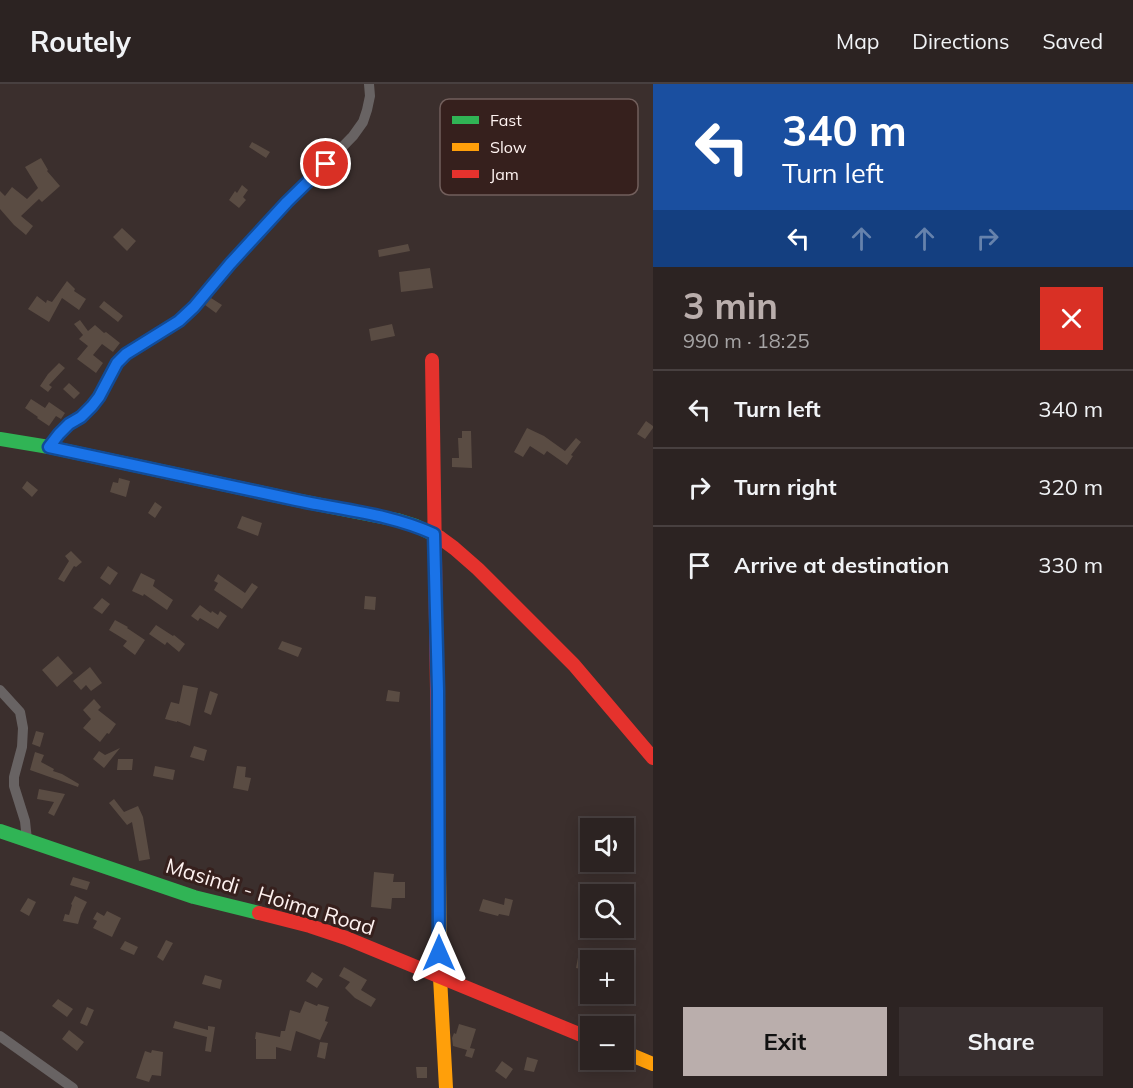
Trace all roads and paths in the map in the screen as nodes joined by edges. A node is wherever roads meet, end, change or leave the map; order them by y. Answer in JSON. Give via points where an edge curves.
{"nodes":[{"id":1,"x":369,"y":84,"type":"edge"},
{"id":2,"x":432,"y":360,"type":"dead end"},
{"id":3,"x":0,"y":439,"type":"edge"},
{"id":4,"x":49,"y":447,"type":"junction"},
{"id":5,"x":434,"y":534,"type":"junction"},
{"id":6,"x":0,"y":690,"type":"edge"},
{"id":7,"x":653,"y":758,"type":"edge"},
{"id":8,"x":0,"y":831,"type":"edge"},
{"id":9,"x":27,"y":840,"type":"junction"},
{"id":10,"x":440,"y":976,"type":"junction"},
{"id":11,"x":580,"y":1034,"type":"edge"},
{"id":12,"x":0,"y":1036,"type":"edge"},
{"id":13,"x":634,"y":1056,"type":"edge"},
{"id":14,"x":653,"y":1064,"type":"edge"},
{"id":15,"x":73,"y":1088,"type":"edge"},
{"id":16,"x":446,"y":1088,"type":"edge"}],
"edges":[{"from":1,"to":4,"type":"street","via":[[368,110],[353,136],[287,202],[194,307],[117,363],[92,406]]},
{"from":2,"to":5,"type":"street"},
{"from":3,"to":4,"type":"street"},
{"from":4,"to":5,"type":"street","via":[[397,520]]},
{"from":5,"to":7,"type":"street","via":[[478,569],[574,664]]},
{"from":5,"to":10,"type":"street"},
{"from":6,"to":9,"type":"street","via":[[20,712],[23,728],[14,786]]},
{"from":8,"to":9,"type":"street","name":"Masindi - Hoima Road"},
{"from":9,"to":10,"type":"street","name":"Masindi - Hoima Road","via":[[194,897],[310,926]]},
{"from":10,"to":11,"type":"street","name":"Masindi - Hoima Road"},
{"from":10,"to":16,"type":"street"},
{"from":12,"to":15,"type":"street"},
{"from":13,"to":14,"type":"street"}]}
